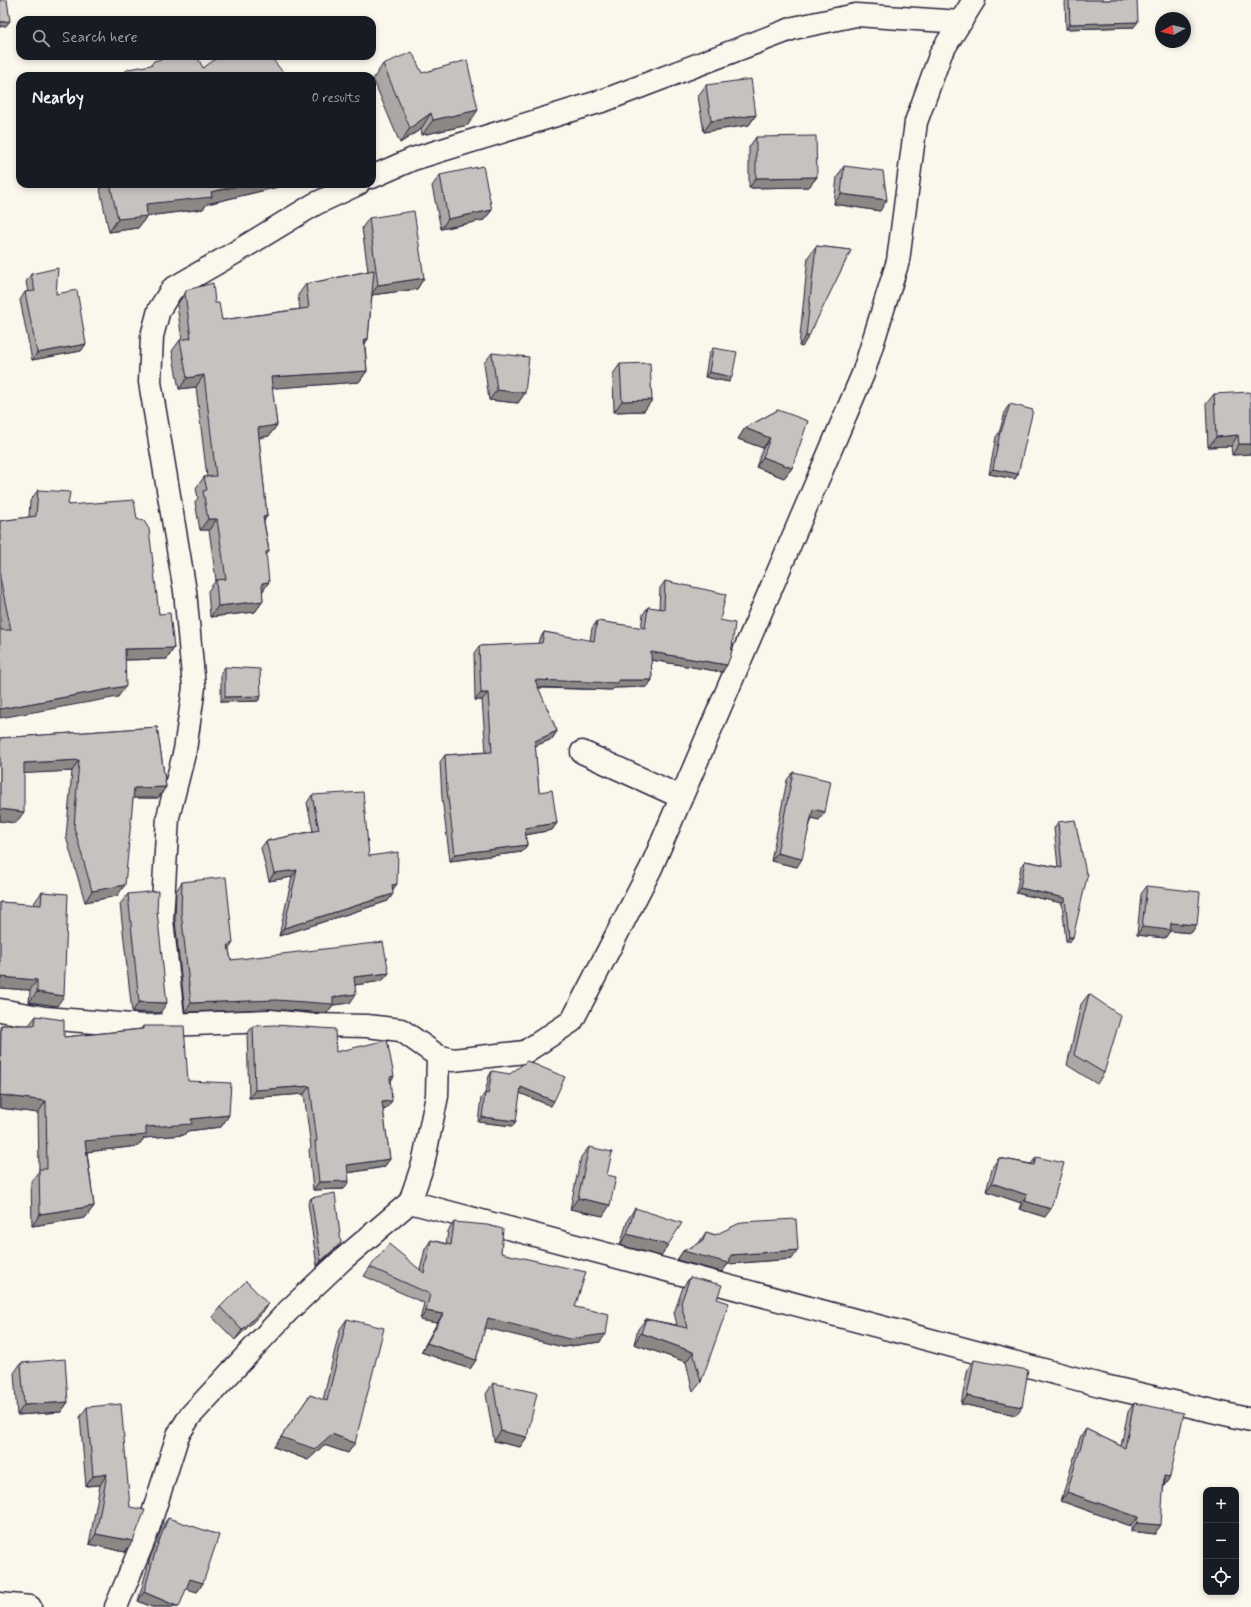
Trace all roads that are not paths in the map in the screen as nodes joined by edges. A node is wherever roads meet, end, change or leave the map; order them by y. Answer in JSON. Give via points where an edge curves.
{"nodes":[{"id":1,"x":974,"y":0,"type":"edge"},
{"id":2,"x":961,"y":22,"type":"junction"},
{"id":3,"x":376,"y":176,"type":"edge"},
{"id":4,"x":349,"y":188,"type":"edge"},
{"id":5,"x":582,"y":752,"type":"dead end"},
{"id":6,"x":682,"y":797,"type":"junction"},
{"id":7,"x":0,"y":1010,"type":"edge"},
{"id":8,"x":174,"y":1025,"type":"junction"},
{"id":9,"x":438,"y":1056,"type":"junction"},
{"id":10,"x":410,"y":1202,"type":"junction"},
{"id":11,"x":1251,"y":1420,"type":"edge"},
{"id":12,"x":0,"y":1604,"type":"edge"},
{"id":13,"x":30,"y":1607,"type":"edge"},
{"id":14,"x":116,"y":1607,"type":"edge"}],
"edges":[{"from":1,"to":2,"type":"street"},
{"from":2,"to":3,"type":"street","via":[[856,15],[794,28],[605,100],[413,159]]},
{"from":2,"to":6,"type":"street","via":[[942,53],[916,122],[898,261],[863,374]]},
{"from":4,"to":8,"type":"street","via":[[315,204],[172,289],[159,310],[152,336],[150,382],[185,591],[194,687],[185,750],[168,825],[162,920]]},
{"from":5,"to":6,"type":"street"},
{"from":6,"to":9,"type":"street","via":[[651,868],[572,1021],[525,1052],[453,1060]]},
{"from":7,"to":8,"type":"street","via":[[45,1018],[144,1026]]},
{"from":8,"to":9,"type":"street","via":[[270,1021],[367,1026],[401,1030]]},
{"from":9,"to":10,"type":"street","via":[[436,1096],[423,1164]]},
{"from":10,"to":11,"type":"street","via":[[1100,1385]]},
{"from":10,"to":14,"type":"street","via":[[342,1260],[288,1311],[190,1416],[178,1435],[146,1535]]},
{"from":12,"to":13,"type":"street"}]}
